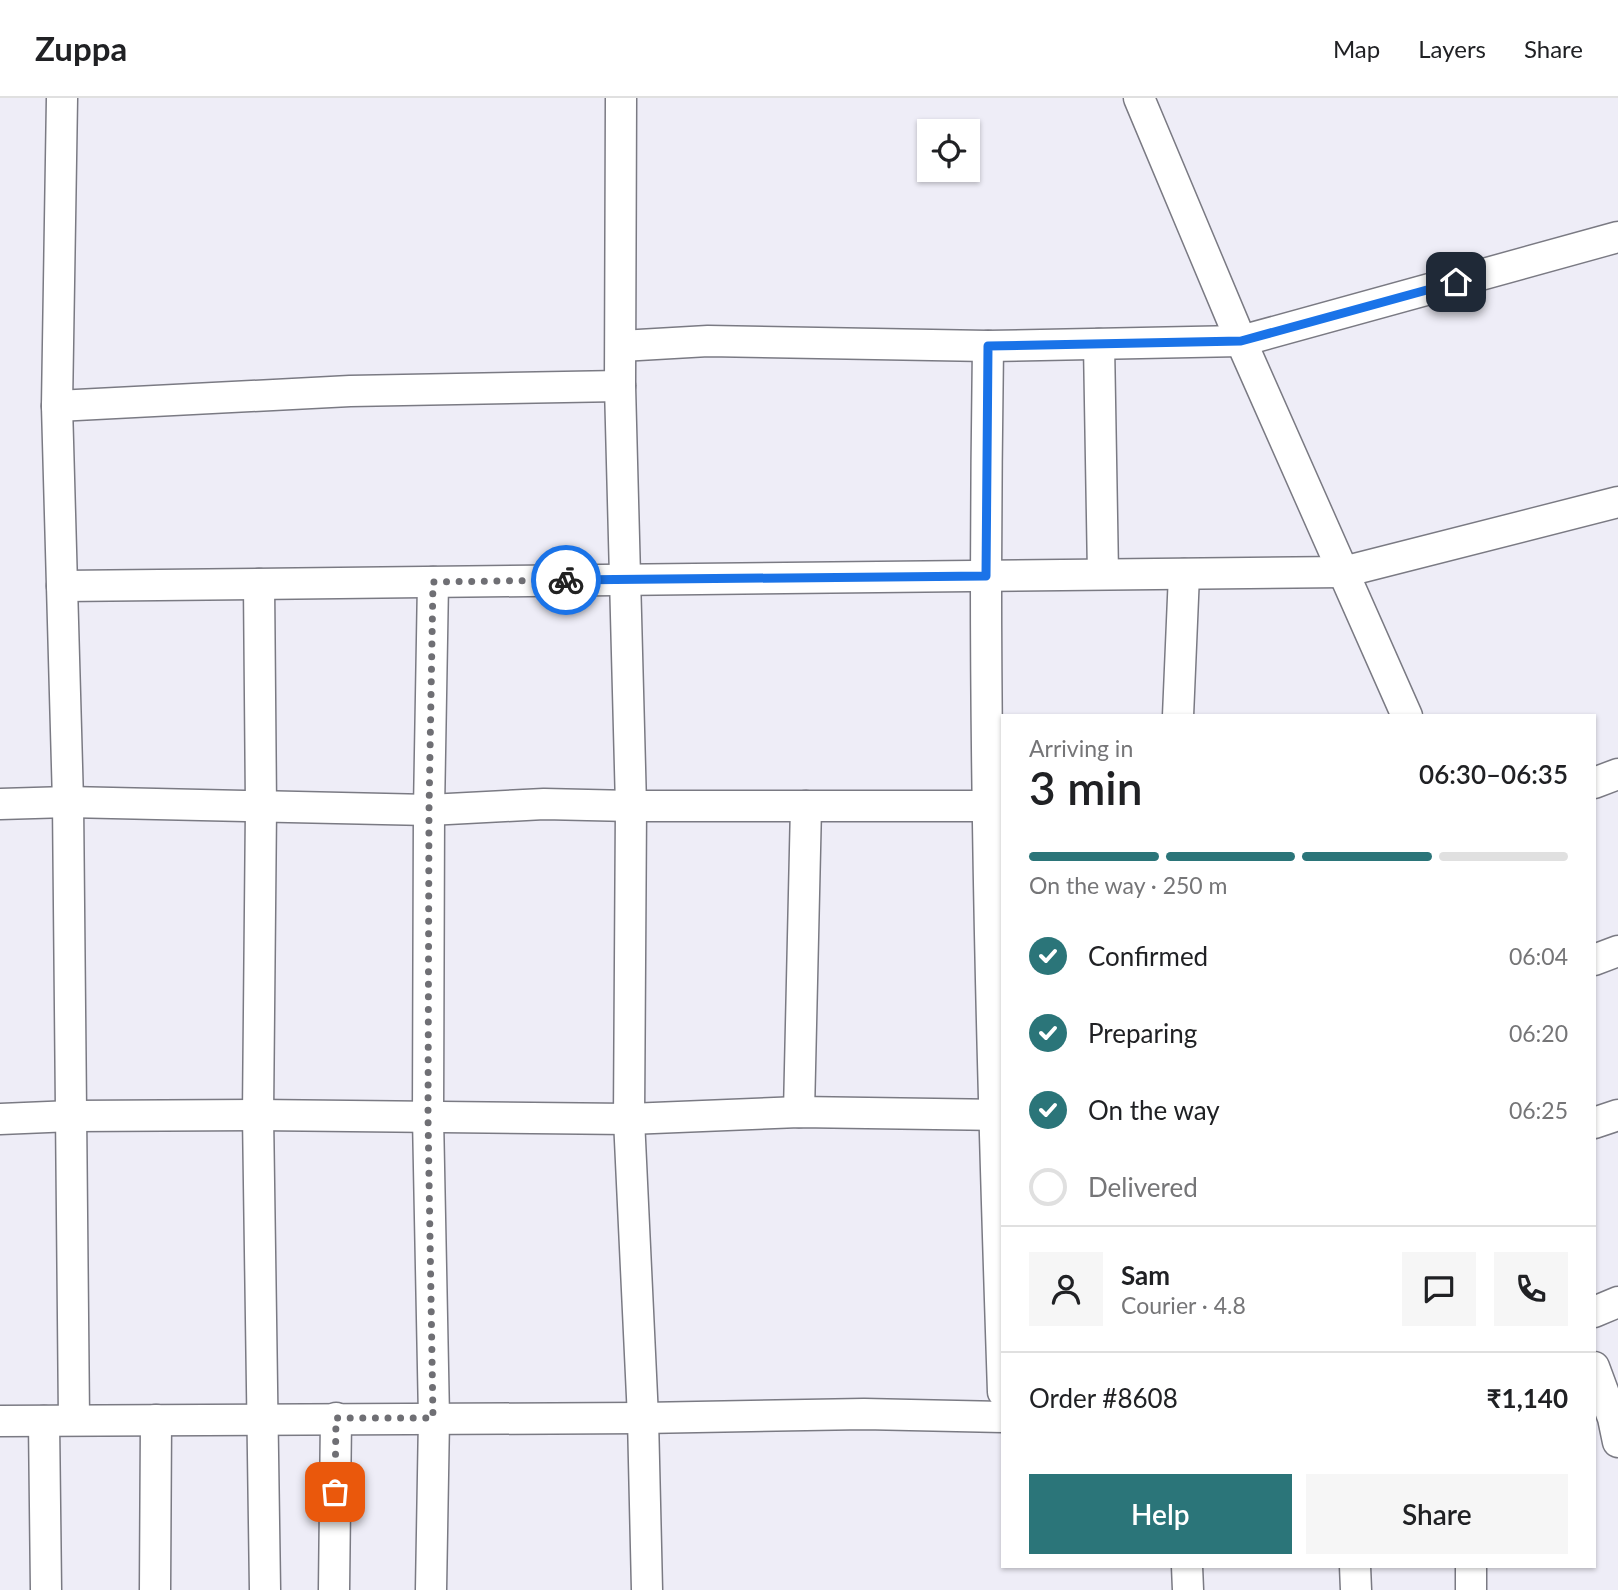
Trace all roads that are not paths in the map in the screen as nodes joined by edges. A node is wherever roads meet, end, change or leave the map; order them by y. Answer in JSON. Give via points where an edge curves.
{"nodes":[{"id":1,"x":62,"y":98,"type":"edge"},
{"id":2,"x":621,"y":98,"type":"edge"},
{"id":3,"x":1139,"y":98,"type":"edge"},
{"id":4,"x":1618,"y":237,"type":"edge"},
{"id":5,"x":1241,"y":341,"type":"junction"},
{"id":6,"x":1099,"y":344,"type":"junction"},
{"id":7,"x":621,"y":346,"type":"junction"},
{"id":8,"x":988,"y":346,"type":"junction"},
{"id":9,"x":620,"y":386,"type":"junction"},
{"id":10,"x":57,"y":406,"type":"junction"},
{"id":11,"x":1618,"y":502,"type":"edge"},
{"id":12,"x":1343,"y":572,"type":"junction"},
{"id":13,"x":1103,"y":574,"type":"junction"},
{"id":14,"x":1184,"y":574,"type":"junction"},
{"id":15,"x":986,"y":576,"type":"junction"},
{"id":16,"x":626,"y":579,"type":"junction"},
{"id":17,"x":433,"y":582,"type":"junction"},
{"id":18,"x":259,"y":584,"type":"junction"},
{"id":19,"x":62,"y":586,"type":"junction"},
{"id":20,"x":1178,"y":714,"type":"edge"},
{"id":21,"x":1406,"y":714,"type":"edge"},
{"id":22,"x":1618,"y":774,"type":"edge"},
{"id":23,"x":1596,"y":782,"type":"edge"},
{"id":24,"x":68,"y":802,"type":"junction"},
{"id":25,"x":0,"y":804,"type":"edge"},
{"id":26,"x":631,"y":806,"type":"junction"},
{"id":27,"x":806,"y":806,"type":"junction"},
{"id":28,"x":995,"y":806,"type":"edge"},
{"id":29,"x":261,"y":807,"type":"junction"},
{"id":30,"x":429,"y":810,"type":"junction"},
{"id":31,"x":1618,"y":951,"type":"edge"},
{"id":32,"x":1596,"y":959,"type":"edge"},
{"id":33,"x":799,"y":1112,"type":"junction"},
{"id":34,"x":258,"y":1115,"type":"junction"},
{"id":35,"x":998,"y":1115,"type":"edge"},
{"id":36,"x":1618,"y":1115,"type":"edge"},
{"id":37,"x":72,"y":1116,"type":"junction"},
{"id":38,"x":428,"y":1117,"type":"junction"},
{"id":39,"x":0,"y":1119,"type":"edge"},
{"id":40,"x":629,"y":1119,"type":"junction"},
{"id":41,"x":1596,"y":1122,"type":"edge"},
{"id":42,"x":1001,"y":1281,"type":"edge"},
{"id":43,"x":1618,"y":1302,"type":"edge"},
{"id":44,"x":1596,"y":1311,"type":"edge"},
{"id":45,"x":1596,"y":1375,"type":"edge"},
{"id":46,"x":1001,"y":1417,"type":"edge"},
{"id":47,"x":336,"y":1418,"type":"junction"},
{"id":48,"x":433,"y":1418,"type":"junction"},
{"id":49,"x":643,"y":1418,"type":"junction"},
{"id":50,"x":263,"y":1419,"type":"junction"},
{"id":51,"x":74,"y":1420,"type":"junction"},
{"id":52,"x":156,"y":1420,"type":"junction"},
{"id":53,"x":0,"y":1421,"type":"edge"},
{"id":54,"x":44,"y":1421,"type":"junction"},
{"id":55,"x":1608,"y":1426,"type":"edge"},
{"id":56,"x":1187,"y":1568,"type":"edge"},
{"id":57,"x":1355,"y":1568,"type":"edge"},
{"id":58,"x":1471,"y":1568,"type":"edge"},
{"id":59,"x":46,"y":1590,"type":"edge"},
{"id":60,"x":155,"y":1590,"type":"edge"},
{"id":61,"x":265,"y":1590,"type":"edge"},
{"id":62,"x":334,"y":1590,"type":"edge"},
{"id":63,"x":431,"y":1590,"type":"edge"},
{"id":64,"x":647,"y":1590,"type":"edge"},
{"id":65,"x":1188,"y":1590,"type":"edge"},
{"id":66,"x":1356,"y":1590,"type":"edge"},
{"id":67,"x":1471,"y":1590,"type":"edge"}],
"edges":[{"from":1,"to":10,"type":"street"},
{"from":2,"to":7,"type":"street"},
{"from":3,"to":5,"type":"street"},
{"from":4,"to":5,"type":"street"},
{"from":5,"to":6,"type":"street"},
{"from":5,"to":12,"type":"street"},
{"from":6,"to":8,"type":"street"},
{"from":6,"to":13,"type":"street"},
{"from":7,"to":8,"type":"street","via":[[708,341]]},
{"from":7,"to":9,"type":"street"},
{"from":8,"to":15,"type":"street"},
{"from":9,"to":10,"type":"street","via":[[350,391]]},
{"from":9,"to":16,"type":"street"},
{"from":10,"to":19,"type":"street"},
{"from":11,"to":12,"type":"street"},
{"from":12,"to":14,"type":"street"},
{"from":12,"to":21,"type":"street"},
{"from":13,"to":14,"type":"street"},
{"from":13,"to":15,"type":"street"},
{"from":14,"to":20,"type":"street"},
{"from":15,"to":16,"type":"street"},
{"from":15,"to":28,"type":"street"},
{"from":16,"to":17,"type":"street"},
{"from":16,"to":26,"type":"street"},
{"from":17,"to":18,"type":"street"},
{"from":17,"to":30,"type":"street"},
{"from":18,"to":19,"type":"street"},
{"from":18,"to":29,"type":"street"},
{"from":19,"to":24,"type":"street"},
{"from":22,"to":23,"type":"street"},
{"from":24,"to":25,"type":"street"},
{"from":24,"to":29,"type":"street"},
{"from":24,"to":37,"type":"street"},
{"from":26,"to":27,"type":"street"},
{"from":26,"to":30,"type":"street","via":[[544,804]]},
{"from":26,"to":40,"type":"street"},
{"from":27,"to":28,"type":"street"},
{"from":27,"to":33,"type":"street"},
{"from":28,"to":35,"type":"street"},
{"from":29,"to":30,"type":"street"},
{"from":29,"to":34,"type":"street"},
{"from":30,"to":38,"type":"street"},
{"from":31,"to":32,"type":"street"},
{"from":33,"to":35,"type":"street"},
{"from":33,"to":40,"type":"street"},
{"from":34,"to":37,"type":"street"},
{"from":34,"to":38,"type":"street"},
{"from":34,"to":50,"type":"street"},
{"from":35,"to":42,"type":"street"},
{"from":36,"to":41,"type":"street"},
{"from":37,"to":39,"type":"street"},
{"from":37,"to":51,"type":"street"},
{"from":38,"to":40,"type":"street"},
{"from":38,"to":48,"type":"street"},
{"from":40,"to":49,"type":"street"},
{"from":43,"to":44,"type":"street"},
{"from":45,"to":55,"type":"street"},
{"from":46,"to":49,"type":"street"},
{"from":47,"to":48,"type":"street"},
{"from":47,"to":50,"type":"street"},
{"from":47,"to":62,"type":"street"},
{"from":48,"to":49,"type":"street"},
{"from":48,"to":63,"type":"street"},
{"from":49,"to":64,"type":"street"},
{"from":50,"to":52,"type":"street"},
{"from":50,"to":61,"type":"street"},
{"from":51,"to":52,"type":"street"},
{"from":51,"to":54,"type":"street"},
{"from":52,"to":60,"type":"street"},
{"from":53,"to":54,"type":"street"},
{"from":54,"to":59,"type":"street"},
{"from":56,"to":65,"type":"street"},
{"from":57,"to":66,"type":"street"},
{"from":58,"to":67,"type":"street"}]}
